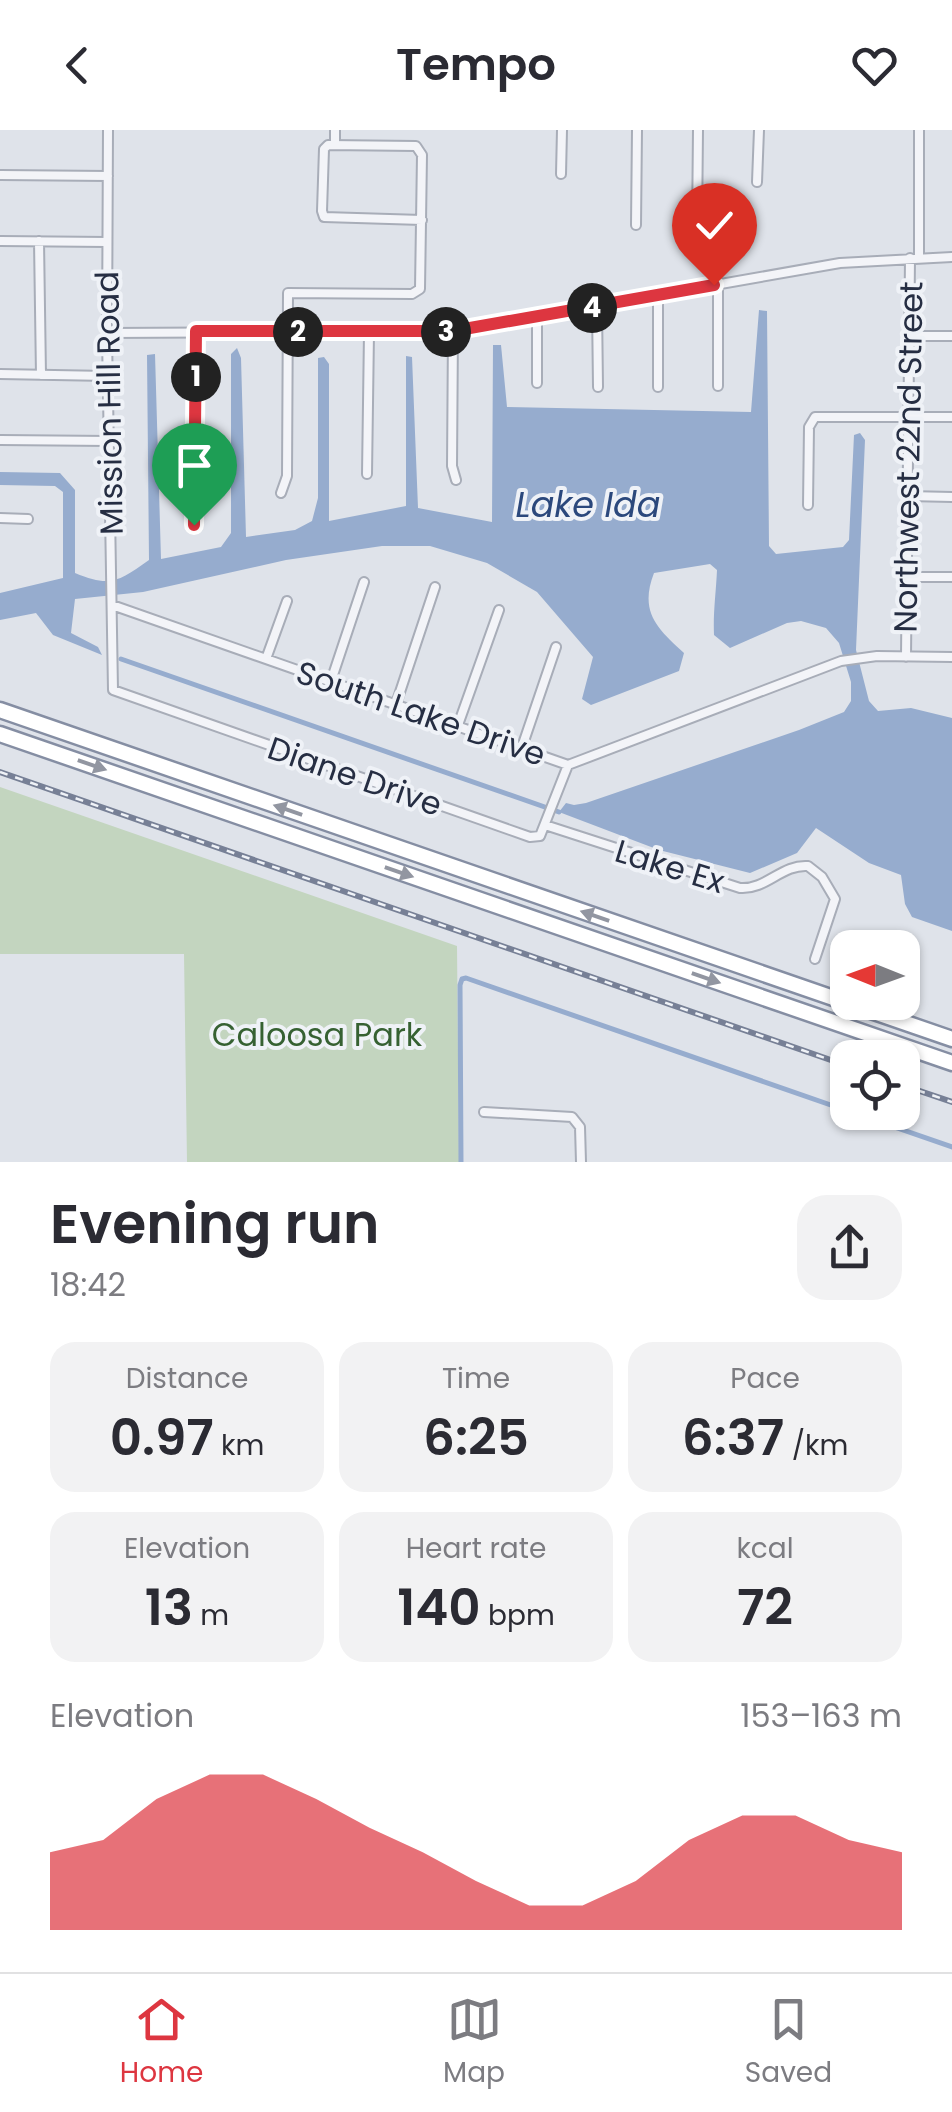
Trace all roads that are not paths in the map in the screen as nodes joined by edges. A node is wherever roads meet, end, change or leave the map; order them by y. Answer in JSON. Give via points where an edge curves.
{"nodes":[{"id":1,"x":108,"y":130,"type":"edge"},
{"id":2,"x":335,"y":130,"type":"edge"},
{"id":3,"x":562,"y":130,"type":"edge"},
{"id":4,"x":637,"y":130,"type":"edge"},
{"id":5,"x":698,"y":130,"type":"edge"},
{"id":6,"x":759,"y":130,"type":"edge"},
{"id":7,"x":920,"y":130,"type":"edge"},
{"id":8,"x":335,"y":146,"type":"junction"},
{"id":9,"x":562,"y":174,"type":"dead end"},
{"id":10,"x":0,"y":176,"type":"edge"},
{"id":11,"x":108,"y":176,"type":"junction"},
{"id":12,"x":757,"y":182,"type":"dead end"},
{"id":13,"x":422,"y":220,"type":"junction"},
{"id":14,"x":636,"y":225,"type":"dead end"},
{"id":15,"x":697,"y":227,"type":"dead end"},
{"id":16,"x":0,"y":241,"type":"edge"},
{"id":17,"x":39,"y":241,"type":"junction"},
{"id":18,"x":107,"y":242,"type":"junction"},
{"id":19,"x":952,"y":257,"type":"edge"},
{"id":20,"x":915,"y":258,"type":"junction"},
{"id":21,"x":718,"y":285,"type":"junction"},
{"id":22,"x":658,"y":296,"type":"junction"},
{"id":23,"x":597,"y":307,"type":"junction"},
{"id":24,"x":537,"y":318,"type":"junction"},
{"id":25,"x":196,"y":331,"type":"junction"},
{"id":26,"x":453,"y":331,"type":"junction"},
{"id":27,"x":286,"y":332,"type":"junction"},
{"id":28,"x":108,"y":333,"type":"junction"},
{"id":29,"x":368,"y":333,"type":"junction"},
{"id":30,"x":909,"y":336,"type":"junction"},
{"id":31,"x":952,"y":336,"type":"edge"},
{"id":32,"x":0,"y":374,"type":"edge"},
{"id":33,"x":41,"y":375,"type":"junction"},
{"id":34,"x":108,"y":376,"type":"junction"},
{"id":35,"x":537,"y":382,"type":"dead end"},
{"id":36,"x":718,"y":386,"type":"dead end"},
{"id":37,"x":598,"y":387,"type":"dead end"},
{"id":38,"x":658,"y":387,"type":"dead end"},
{"id":39,"x":908,"y":416,"type":"junction"},
{"id":40,"x":952,"y":417,"type":"edge"},
{"id":41,"x":0,"y":440,"type":"edge"},
{"id":42,"x":109,"y":441,"type":"junction"},
{"id":43,"x":367,"y":474,"type":"dead end"},
{"id":44,"x":456,"y":480,"type":"dead end"},
{"id":45,"x":281,"y":492,"type":"dead end"},
{"id":46,"x":908,"y":496,"type":"junction"},
{"id":47,"x":952,"y":497,"type":"edge"},
{"id":48,"x":808,"y":505,"type":"dead end"},
{"id":49,"x":0,"y":518,"type":"edge"},
{"id":50,"x":28,"y":519,"type":"dead end"},
{"id":51,"x":194,"y":525,"type":"dead end"},
{"id":52,"x":907,"y":577,"type":"junction"},
{"id":53,"x":952,"y":577,"type":"edge"},
{"id":54,"x":364,"y":582,"type":"dead end"},
{"id":55,"x":436,"y":586,"type":"dead end"},
{"id":56,"x":112,"y":601,"type":"junction"},
{"id":57,"x":287,"y":602,"type":"dead end"},
{"id":58,"x":499,"y":610,"type":"dead end"},
{"id":59,"x":556,"y":647,"type":"dead end"},
{"id":60,"x":906,"y":657,"type":"junction"},
{"id":61,"x":952,"y":657,"type":"edge"},
{"id":62,"x":266,"y":659,"type":"junction"},
{"id":63,"x":113,"y":676,"type":"joint"},
{"id":64,"x":330,"y":681,"type":"junction"},
{"id":65,"x":396,"y":704,"type":"junction"},
{"id":66,"x":0,"y":710,"type":"edge"},
{"id":67,"x":458,"y":725,"type":"junction"},
{"id":68,"x":0,"y":734,"type":"edge"},
{"id":69,"x":522,"y":747,"type":"junction"},
{"id":70,"x":568,"y":766,"type":"junction"},
{"id":71,"x":545,"y":825,"type":"junction"},
{"id":72,"x":815,"y":959,"type":"dead end"},
{"id":73,"x":952,"y":1039,"type":"edge"},
{"id":74,"x":952,"y":1063,"type":"edge"},
{"id":75,"x":484,"y":1112,"type":"dead end"},
{"id":76,"x":581,"y":1162,"type":"edge"}],
"edges":[{"from":1,"to":11,"type":"street","name":"Mission Hill Road"},
{"from":2,"to":8,"type":"street"},
{"from":3,"to":9,"type":"street"},
{"from":4,"to":14,"type":"street"},
{"from":5,"to":15,"type":"street"},
{"from":6,"to":12,"type":"street"},
{"from":7,"to":20,"type":"street","name":"Northwest 22nd Street"},
{"from":8,"to":13,"type":"street","via":[[416,146],[422,155]]},
{"from":8,"to":13,"type":"street","via":[[323,152],[324,217]]},
{"from":10,"to":11,"type":"street"},
{"from":11,"to":18,"type":"street","name":"Mission Hill Road"},
{"from":13,"to":27,"type":"street","via":[[417,293],[288,293]]},
{"from":16,"to":17,"type":"street"},
{"from":17,"to":18,"type":"street"},
{"from":17,"to":33,"type":"street"},
{"from":18,"to":28,"type":"street","name":"Mission Hill Road"},
{"from":19,"to":20,"type":"street"},
{"from":20,"to":21,"type":"street","via":[[856,260]]},
{"from":20,"to":30,"type":"street","name":"Northwest 22nd Street"},
{"from":21,"to":22,"type":"street"},
{"from":21,"to":36,"type":"street"},
{"from":22,"to":23,"type":"street"},
{"from":22,"to":38,"type":"street"},
{"from":23,"to":24,"type":"street"},
{"from":23,"to":37,"type":"street"},
{"from":24,"to":26,"type":"street"},
{"from":24,"to":35,"type":"street"},
{"from":25,"to":27,"type":"street"},
{"from":25,"to":28,"type":"street"},
{"from":25,"to":51,"type":"street"},
{"from":26,"to":29,"type":"street"},
{"from":26,"to":44,"type":"street"},
{"from":27,"to":29,"type":"street"},
{"from":27,"to":45,"type":"street"},
{"from":28,"to":34,"type":"street","name":"Mission Hill Road"},
{"from":29,"to":43,"type":"street"},
{"from":30,"to":31,"type":"street"},
{"from":30,"to":39,"type":"street","name":"Northwest 22nd Street"},
{"from":32,"to":33,"type":"street"},
{"from":33,"to":34,"type":"street"},
{"from":34,"to":42,"type":"street","name":"Mission Hill Road"},
{"from":39,"to":40,"type":"street"},
{"from":39,"to":46,"type":"street","name":"Northwest 22nd Street"},
{"from":39,"to":48,"type":"street","via":[[815,417],[809,427]]},
{"from":41,"to":42,"type":"street"},
{"from":42,"to":56,"type":"street","name":"Mission Hill Road"},
{"from":46,"to":47,"type":"street"},
{"from":46,"to":52,"type":"street","name":"Northwest 22nd Street"},
{"from":49,"to":50,"type":"street"},
{"from":52,"to":53,"type":"street"},
{"from":52,"to":60,"type":"street","name":"Northwest 22nd Street"},
{"from":54,"to":64,"type":"street"},
{"from":55,"to":65,"type":"street"},
{"from":56,"to":62,"type":"street","name":"South Lake Drive"},
{"from":56,"to":63,"type":"street","name":"Mission Hill Road"},
{"from":57,"to":62,"type":"street"},
{"from":58,"to":67,"type":"street"},
{"from":59,"to":69,"type":"street"},
{"from":60,"to":61,"type":"street","name":"South Lake Drive"},
{"from":60,"to":70,"type":"street","name":"South Lake Drive","via":[[840,661]]},
{"from":62,"to":64,"type":"street","name":"South Lake Drive"},
{"from":63,"to":71,"type":"street","name":"Diane Drive","via":[[118,694],[455,811],[536,838]]},
{"from":64,"to":65,"type":"street","name":"South Lake Drive"},
{"from":65,"to":67,"type":"street","name":"South Lake Drive"},
{"from":73,"to":66,"type":"highway","one_way":true},
{"from":67,"to":69,"type":"street","name":"South Lake Drive"},
{"from":68,"to":74,"type":"highway","one_way":true},
{"from":69,"to":70,"type":"street","name":"South Lake Drive"},
{"from":70,"to":71,"type":"street"},
{"from":71,"to":72,"type":"street","name":"Lake Ex","via":[[740,888],[808,866],[834,900]]},
{"from":75,"to":76,"type":"street","via":[[575,1118]]}]}
